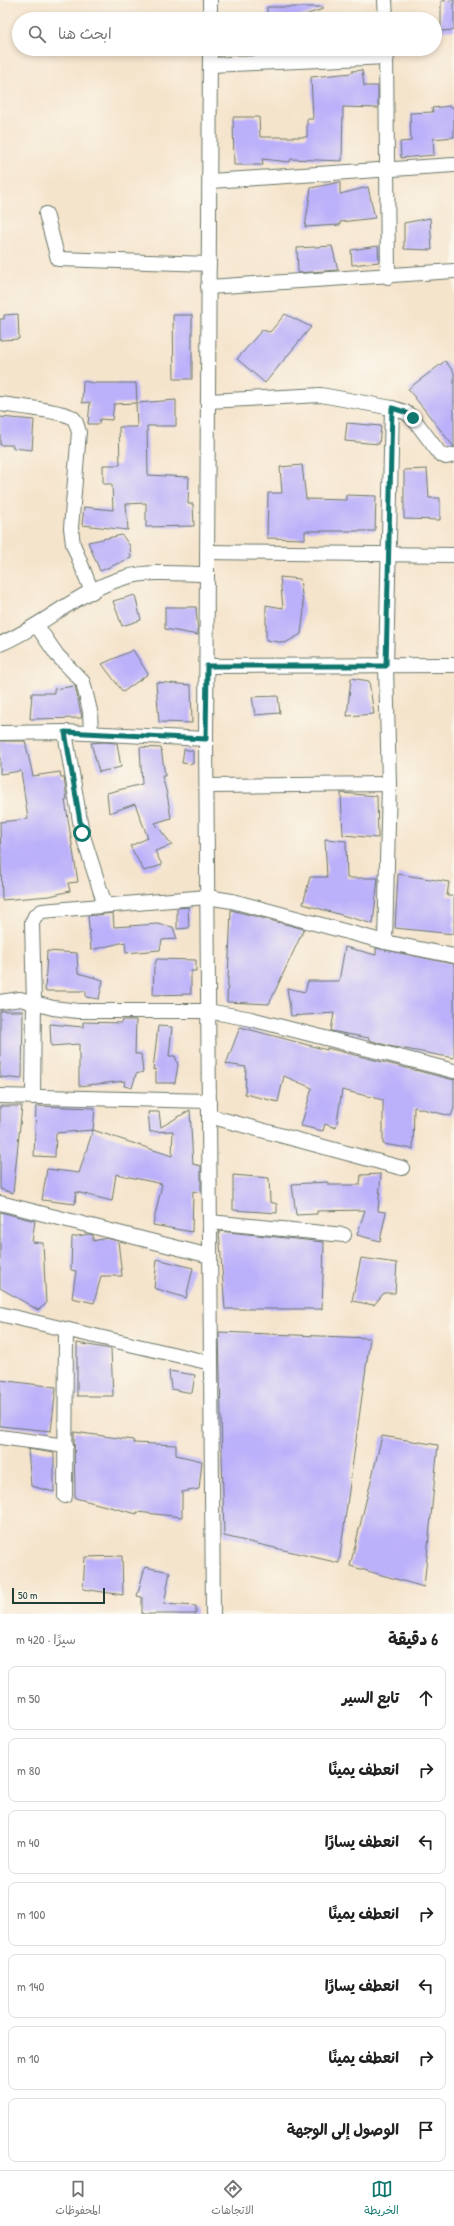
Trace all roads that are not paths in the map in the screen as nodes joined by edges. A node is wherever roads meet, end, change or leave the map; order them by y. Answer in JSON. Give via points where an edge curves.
{"nodes":[{"id":1,"x":210,"y":0,"type":"edge"},
{"id":2,"x":385,"y":0,"type":"edge"},
{"id":3,"x":210,"y":12,"type":"edge"},
{"id":4,"x":386,"y":12,"type":"edge"},
{"id":5,"x":210,"y":56,"type":"edge"},
{"id":6,"x":342,"y":56,"type":"edge"},
{"id":7,"x":386,"y":56,"type":"edge"},
{"id":8,"x":210,"y":65,"type":"junction"},
{"id":9,"x":454,"y":164,"type":"edge"},
{"id":10,"x":388,"y":170,"type":"junction"},
{"id":11,"x":210,"y":181,"type":"junction"},
{"id":12,"x":46,"y":214,"type":"dead end"},
{"id":13,"x":209,"y":264,"type":"junction"},
{"id":14,"x":454,"y":272,"type":"edge"},
{"id":15,"x":388,"y":277,"type":"junction"},
{"id":16,"x":208,"y":287,"type":"junction"},
{"id":17,"x":208,"y":401,"type":"junction"},
{"id":18,"x":0,"y":404,"type":"edge"},
{"id":19,"x":392,"y":408,"type":"junction"},
{"id":20,"x":454,"y":454,"type":"edge"},
{"id":21,"x":207,"y":552,"type":"junction"},
{"id":22,"x":390,"y":555,"type":"junction"},
{"id":23,"x":454,"y":555,"type":"edge"},
{"id":24,"x":207,"y":574,"type":"junction"},
{"id":25,"x":92,"y":592,"type":"junction"},
{"id":26,"x":37,"y":626,"type":"junction"},
{"id":27,"x":0,"y":644,"type":"edge"},
{"id":28,"x":454,"y":665,"type":"edge"},
{"id":29,"x":207,"y":666,"type":"junction"},
{"id":30,"x":386,"y":666,"type":"junction"},
{"id":31,"x":65,"y":732,"type":"junction"},
{"id":32,"x":0,"y":733,"type":"edge"},
{"id":33,"x":91,"y":734,"type":"junction"},
{"id":34,"x":206,"y":739,"type":"junction"},
{"id":35,"x":389,"y":784,"type":"junction"},
{"id":36,"x":207,"y":786,"type":"junction"},
{"id":37,"x":208,"y":897,"type":"junction"},
{"id":38,"x":105,"y":905,"type":"junction"},
{"id":39,"x":385,"y":942,"type":"junction"},
{"id":40,"x":454,"y":956,"type":"edge"},
{"id":41,"x":0,"y":1002,"type":"edge"},
{"id":42,"x":34,"y":1003,"type":"junction"},
{"id":43,"x":208,"y":1011,"type":"junction"},
{"id":44,"x":454,"y":1071,"type":"edge"},
{"id":45,"x":0,"y":1096,"type":"edge"},
{"id":46,"x":33,"y":1097,"type":"junction"},
{"id":47,"x":209,"y":1101,"type":"junction"},
{"id":48,"x":209,"y":1116,"type":"junction"},
{"id":49,"x":402,"y":1168,"type":"dead end"},
{"id":50,"x":0,"y":1203,"type":"edge"},
{"id":51,"x":210,"y":1222,"type":"junction"},
{"id":52,"x":344,"y":1235,"type":"dead end"},
{"id":53,"x":210,"y":1256,"type":"junction"},
{"id":54,"x":0,"y":1314,"type":"edge"},
{"id":55,"x":66,"y":1329,"type":"junction"},
{"id":56,"x":211,"y":1363,"type":"junction"},
{"id":57,"x":0,"y":1437,"type":"edge"},
{"id":58,"x":66,"y":1446,"type":"junction"},
{"id":59,"x":65,"y":1496,"type":"dead end"},
{"id":60,"x":213,"y":1614,"type":"edge"}],
"edges":[{"from":1,"to":3,"type":"street"},
{"from":2,"to":4,"type":"street"},
{"from":5,"to":8,"type":"street"},
{"from":6,"to":8,"type":"street"},
{"from":7,"to":10,"type":"street"},
{"from":8,"to":11,"type":"street"},
{"from":9,"to":10,"type":"street"},
{"from":10,"to":11,"type":"street"},
{"from":10,"to":15,"type":"street"},
{"from":11,"to":13,"type":"street"},
{"from":12,"to":13,"type":"street","via":[[58,259]]},
{"from":13,"to":16,"type":"street"},
{"from":14,"to":15,"type":"street"},
{"from":15,"to":16,"type":"street"},
{"from":16,"to":17,"type":"street"},
{"from":17,"to":19,"type":"street","via":[[321,395]]},
{"from":17,"to":21,"type":"street"},
{"from":18,"to":25,"type":"street","via":[[62,414],[72,418],[76,423],[78,432],[72,534],[73,544]]},
{"from":19,"to":20,"type":"street","via":[[413,418],[440,454],[446,457]]},
{"from":19,"to":22,"type":"street"},
{"from":21,"to":22,"type":"street"},
{"from":21,"to":24,"type":"street"},
{"from":22,"to":23,"type":"street"},
{"from":22,"to":30,"type":"street"},
{"from":24,"to":25,"type":"street","via":[[128,576]]},
{"from":24,"to":29,"type":"street"},
{"from":25,"to":26,"type":"street"},
{"from":26,"to":27,"type":"street"},
{"from":26,"to":33,"type":"street","via":[[57,654],[83,682],[90,712]]},
{"from":28,"to":30,"type":"street"},
{"from":29,"to":30,"type":"street"},
{"from":29,"to":34,"type":"street"},
{"from":30,"to":35,"type":"street"},
{"from":31,"to":32,"type":"street"},
{"from":31,"to":33,"type":"street"},
{"from":31,"to":38,"type":"street","via":[[82,833]]},
{"from":33,"to":34,"type":"street"},
{"from":34,"to":36,"type":"street"},
{"from":35,"to":36,"type":"street"},
{"from":35,"to":39,"type":"street"},
{"from":36,"to":37,"type":"street"},
{"from":37,"to":38,"type":"street"},
{"from":37,"to":39,"type":"street"},
{"from":37,"to":43,"type":"street"},
{"from":38,"to":42,"type":"street","via":[[54,908],[35,916],[32,923]]},
{"from":39,"to":40,"type":"street"},
{"from":41,"to":42,"type":"street","via":[[20,999]]},
{"from":42,"to":43,"type":"street","via":[[78,1011]]},
{"from":42,"to":46,"type":"street"},
{"from":43,"to":44,"type":"street","via":[[251,1019]]},
{"from":43,"to":47,"type":"street"},
{"from":45,"to":46,"type":"street"},
{"from":46,"to":47,"type":"street"},
{"from":47,"to":48,"type":"street"},
{"from":48,"to":49,"type":"street"},
{"from":48,"to":51,"type":"street"},
{"from":50,"to":53,"type":"street"},
{"from":51,"to":52,"type":"street"},
{"from":51,"to":53,"type":"street"},
{"from":53,"to":56,"type":"street"},
{"from":54,"to":55,"type":"street"},
{"from":55,"to":56,"type":"street"},
{"from":55,"to":58,"type":"street"},
{"from":56,"to":60,"type":"street"},
{"from":57,"to":58,"type":"street"},
{"from":58,"to":59,"type":"street"}]}
